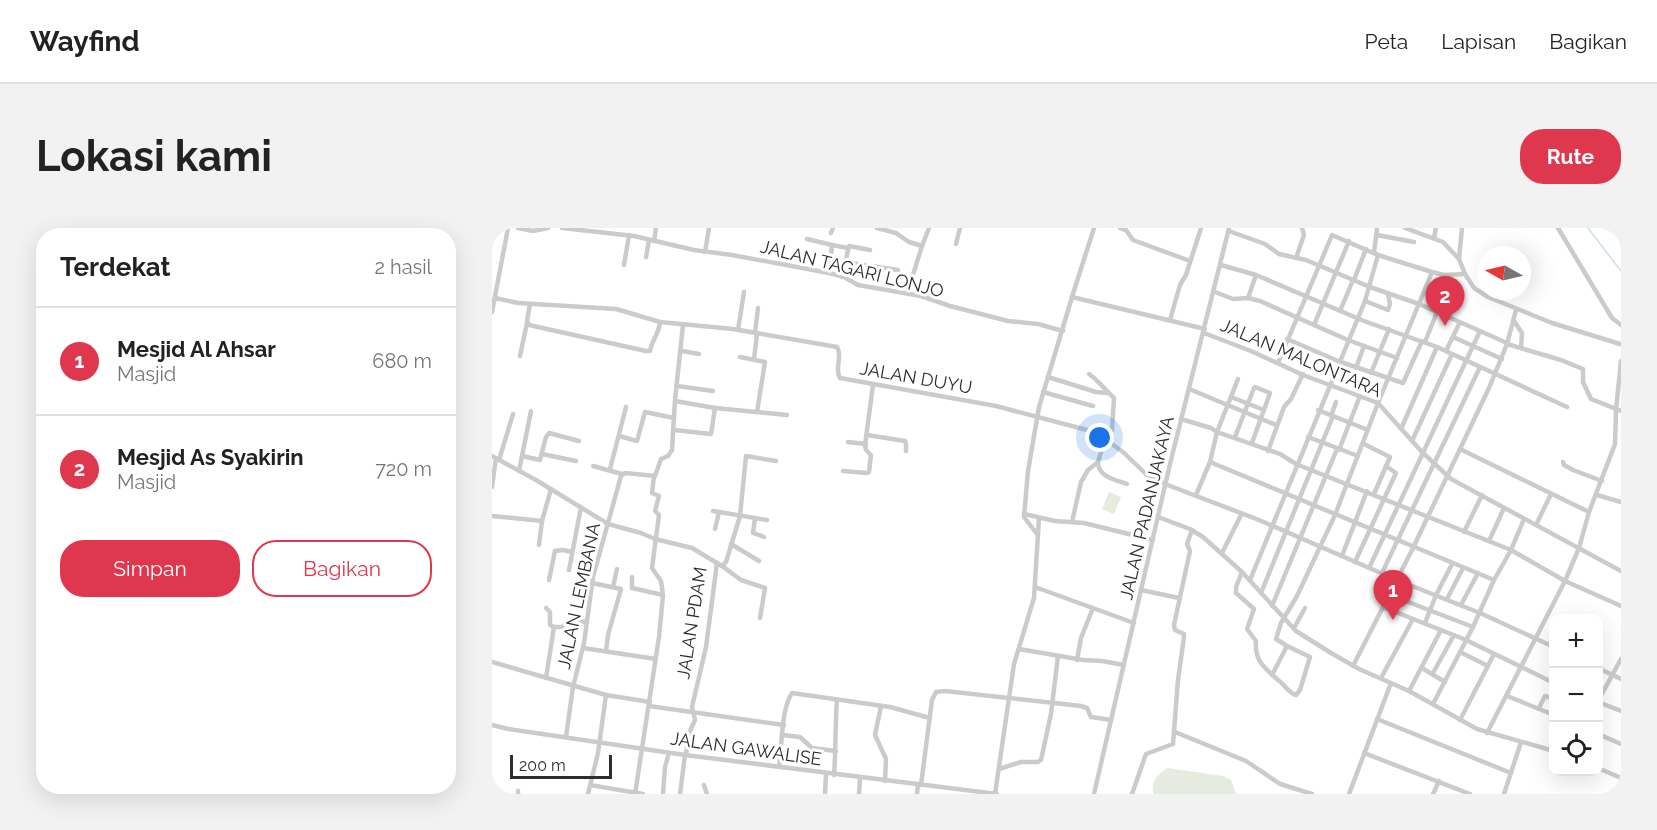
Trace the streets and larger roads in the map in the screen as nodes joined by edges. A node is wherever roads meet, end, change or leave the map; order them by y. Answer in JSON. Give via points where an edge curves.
{"nodes":[{"id":1,"x":508,"y":228,"type":"edge"},
{"id":2,"x":518,"y":228,"type":"edge"},
{"id":3,"x":548,"y":228,"type":"edge"},
{"id":4,"x":562,"y":228,"type":"edge"},
{"id":5,"x":632,"y":228,"type":"edge"},
{"id":6,"x":656,"y":228,"type":"edge"},
{"id":7,"x":709,"y":228,"type":"edge"},
{"id":8,"x":877,"y":228,"type":"edge"},
{"id":9,"x":929,"y":228,"type":"edge"},
{"id":10,"x":960,"y":228,"type":"edge"},
{"id":11,"x":1094,"y":228,"type":"edge"},
{"id":12,"x":1120,"y":228,"type":"edge"},
{"id":13,"x":1201,"y":228,"type":"edge"},
{"id":14,"x":1302,"y":228,"type":"edge"},
{"id":15,"x":1377,"y":228,"type":"edge"},
{"id":16,"x":1405,"y":228,"type":"edge"},
{"id":17,"x":1436,"y":228,"type":"edge"},
{"id":18,"x":1462,"y":228,"type":"edge"},
{"id":19,"x":1558,"y":228,"type":"edge"},
{"id":20,"x":595,"y":230,"type":"edge"},
{"id":21,"x":1229,"y":230,"type":"edge"},
{"id":22,"x":615,"y":231,"type":"edge"},
{"id":23,"x":1377,"y":235,"type":"junction"},
{"id":24,"x":630,"y":236,"type":"junction"},
{"id":25,"x":1434,"y":238,"type":"junction"},
{"id":26,"x":807,"y":239,"type":"dead end"},
{"id":27,"x":652,"y":241,"type":"junction"},
{"id":28,"x":1349,"y":241,"type":"junction"},
{"id":29,"x":1414,"y":242,"type":"dead end"},
{"id":30,"x":957,"y":244,"type":"dead end"},
{"id":31,"x":832,"y":245,"type":"junction"},
{"id":32,"x":922,"y":246,"type":"junction"},
{"id":33,"x":848,"y":248,"type":"junction"},
{"id":34,"x":1366,"y":249,"type":"junction"},
{"id":35,"x":870,"y":250,"type":"dead end"},
{"id":36,"x":705,"y":252,"type":"junction"},
{"id":37,"x":1376,"y":254,"type":"junction"},
{"id":38,"x":646,"y":257,"type":"dead end"},
{"id":39,"x":1296,"y":258,"type":"junction"},
{"id":40,"x":1459,"y":259,"type":"junction"},
{"id":41,"x":845,"y":261,"type":"junction"},
{"id":42,"x":1190,"y":261,"type":"junction"},
{"id":43,"x":624,"y":265,"type":"dead end"},
{"id":44,"x":1221,"y":265,"type":"junction"},
{"id":45,"x":1319,"y":265,"type":"junction"},
{"id":46,"x":898,"y":270,"type":"dead end"},
{"id":47,"x":1432,"y":272,"type":"junction"},
{"id":48,"x":829,"y":273,"type":"junction"},
{"id":49,"x":1337,"y":274,"type":"junction"},
{"id":50,"x":1465,"y":274,"type":"junction"},
{"id":51,"x":1256,"y":275,"type":"junction"},
{"id":52,"x":842,"y":277,"type":"junction"},
{"id":53,"x":1354,"y":280,"type":"junction"},
{"id":54,"x":1370,"y":287,"type":"junction"},
{"id":55,"x":744,"y":292,"type":"dead end"},
{"id":56,"x":1215,"y":292,"type":"junction"},
{"id":57,"x":1388,"y":293,"type":"junction"},
{"id":58,"x":909,"y":294,"type":"junction"},
{"id":59,"x":1307,"y":296,"type":"junction"},
{"id":60,"x":1072,"y":297,"type":"junction"},
{"id":61,"x":1248,"y":297,"type":"junction"},
{"id":62,"x":494,"y":299,"type":"edge"},
{"id":63,"x":1365,"y":301,"type":"junction"},
{"id":64,"x":530,"y":304,"type":"junction"},
{"id":65,"x":1324,"y":304,"type":"junction"},
{"id":66,"x":1419,"y":304,"type":"junction"},
{"id":67,"x":758,"y":308,"type":"dead end"},
{"id":68,"x":1516,"y":310,"type":"junction"},
{"id":69,"x":1340,"y":311,"type":"junction"},
{"id":70,"x":492,"y":312,"type":"edge"},
{"id":71,"x":1437,"y":312,"type":"junction"},
{"id":72,"x":1297,"y":317,"type":"junction"},
{"id":73,"x":1357,"y":318,"type":"junction"},
{"id":74,"x":1170,"y":320,"type":"junction"},
{"id":75,"x":1514,"y":321,"type":"junction"},
{"id":76,"x":660,"y":322,"type":"junction"},
{"id":77,"x":1460,"y":322,"type":"junction"},
{"id":78,"x":527,"y":323,"type":"junction"},
{"id":79,"x":1314,"y":325,"type":"junction"},
{"id":80,"x":1621,"y":325,"type":"edge"},
{"id":81,"x":684,"y":326,"type":"junction"},
{"id":82,"x":1389,"y":329,"type":"junction"},
{"id":83,"x":738,"y":330,"type":"junction"},
{"id":84,"x":1063,"y":331,"type":"junction"},
{"id":85,"x":1205,"y":331,"type":"junction"},
{"id":86,"x":1480,"y":331,"type":"junction"},
{"id":87,"x":756,"y":334,"type":"junction"},
{"id":88,"x":1406,"y":335,"type":"junction"},
{"id":89,"x":1453,"y":337,"type":"junction"},
{"id":90,"x":1287,"y":339,"type":"junction"},
{"id":91,"x":1348,"y":340,"type":"junction"},
{"id":92,"x":1424,"y":341,"type":"junction"},
{"id":93,"x":1621,"y":342,"type":"edge"},
{"id":94,"x":1507,"y":344,"type":"junction"},
{"id":95,"x":1364,"y":346,"type":"junction"},
{"id":96,"x":1473,"y":346,"type":"junction"},
{"id":97,"x":1437,"y":347,"type":"junction"},
{"id":98,"x":1521,"y":348,"type":"junction"},
{"id":99,"x":682,"y":351,"type":"junction"},
{"id":100,"x":1380,"y":351,"type":"junction"},
{"id":101,"x":1446,"y":351,"type":"junction"},
{"id":102,"x":1621,"y":352,"type":"edge"},
{"id":103,"x":699,"y":354,"type":"dead end"},
{"id":104,"x":1452,"y":354,"type":"junction"},
{"id":105,"x":520,"y":356,"type":"dead end"},
{"id":106,"x":740,"y":357,"type":"dead end"},
{"id":107,"x":1397,"y":358,"type":"junction"},
{"id":108,"x":754,"y":359,"type":"junction"},
{"id":109,"x":1502,"y":359,"type":"junction"},
{"id":110,"x":1466,"y":360,"type":"junction"},
{"id":111,"x":1621,"y":361,"type":"edge"},
{"id":112,"x":1338,"y":362,"type":"junction"},
{"id":113,"x":1278,"y":363,"type":"junction"},
{"id":114,"x":1480,"y":367,"type":"junction"},
{"id":115,"x":1356,"y":368,"type":"junction"},
{"id":116,"x":1620,"y":372,"type":"edge"},
{"id":117,"x":1371,"y":373,"type":"junction"},
{"id":118,"x":1089,"y":374,"type":"dead end"},
{"id":119,"x":1303,"y":374,"type":"junction"},
{"id":120,"x":1495,"y":374,"type":"junction"},
{"id":121,"x":1048,"y":377,"type":"junction"},
{"id":122,"x":1238,"y":379,"type":"dead end"},
{"id":123,"x":1388,"y":379,"type":"junction"},
{"id":124,"x":873,"y":385,"type":"junction"},
{"id":125,"x":1330,"y":385,"type":"junction"},
{"id":126,"x":677,"y":386,"type":"junction"},
{"id":127,"x":1189,"y":389,"type":"junction"},
{"id":128,"x":713,"y":391,"type":"dead end"},
{"id":129,"x":1043,"y":392,"type":"junction"},
{"id":130,"x":1107,"y":393,"type":"junction"},
{"id":131,"x":1360,"y":396,"type":"junction"},
{"id":132,"x":1231,"y":397,"type":"junction"},
{"id":133,"x":675,"y":401,"type":"junction"},
{"id":134,"x":1336,"y":402,"type":"dead end"},
{"id":135,"x":1248,"y":403,"type":"junction"},
{"id":136,"x":1378,"y":403,"type":"junction"},
{"id":137,"x":1093,"y":406,"type":"dead end"},
{"id":138,"x":1227,"y":406,"type":"junction"},
{"id":139,"x":626,"y":407,"type":"dead end"},
{"id":140,"x":1567,"y":407,"type":"dead end"},
{"id":141,"x":715,"y":408,"type":"junction"},
{"id":142,"x":1264,"y":410,"type":"junction"},
{"id":143,"x":1318,"y":410,"type":"junction"},
{"id":144,"x":531,"y":411,"type":"dead end"},
{"id":145,"x":1618,"y":411,"type":"edge"},
{"id":146,"x":757,"y":412,"type":"junction"},
{"id":147,"x":1245,"y":413,"type":"junction"},
{"id":148,"x":513,"y":414,"type":"dead end"},
{"id":149,"x":787,"y":415,"type":"dead end"},
{"id":150,"x":1037,"y":416,"type":"junction"},
{"id":151,"x":1332,"y":416,"type":"junction"},
{"id":152,"x":674,"y":418,"type":"junction"},
{"id":153,"x":1181,"y":419,"type":"junction"},
{"id":154,"x":1261,"y":419,"type":"junction"},
{"id":155,"x":1350,"y":423,"type":"junction"},
{"id":156,"x":1276,"y":425,"type":"junction"},
{"id":157,"x":1401,"y":429,"type":"junction"},
{"id":158,"x":674,"y":430,"type":"junction"},
{"id":159,"x":1368,"y":430,"type":"junction"},
{"id":160,"x":1217,"y":432,"type":"junction"},
{"id":161,"x":867,"y":435,"type":"junction"},
{"id":162,"x":619,"y":436,"type":"junction"},
{"id":163,"x":1308,"y":436,"type":"junction"},
{"id":164,"x":1236,"y":437,"type":"junction"},
{"id":165,"x":1106,"y":440,"type":"junction"},
{"id":166,"x":579,"y":441,"type":"dead end"},
{"id":167,"x":1412,"y":441,"type":"junction"},
{"id":168,"x":848,"y":442,"type":"dead end"},
{"id":169,"x":1252,"y":443,"type":"junction"},
{"id":170,"x":1323,"y":443,"type":"junction"},
{"id":171,"x":866,"y":444,"type":"junction"},
{"id":172,"x":1364,"y":444,"type":"junction"},
{"id":173,"x":1338,"y":449,"type":"junction"},
{"id":174,"x":1460,"y":449,"type":"junction"},
{"id":175,"x":747,"y":450,"type":"dead end"},
{"id":176,"x":906,"y":451,"type":"dead end"},
{"id":177,"x":1268,"y":451,"type":"junction"},
{"id":178,"x":1422,"y":452,"type":"junction"},
{"id":179,"x":543,"y":454,"type":"junction"},
{"id":180,"x":522,"y":456,"type":"junction"},
{"id":181,"x":746,"y":456,"type":"junction"},
{"id":182,"x":1358,"y":456,"type":"junction"},
{"id":183,"x":496,"y":458,"type":"edge"},
{"id":184,"x":576,"y":461,"type":"dead end"},
{"id":185,"x":776,"y":461,"type":"dead end"},
{"id":186,"x":1098,"y":462,"type":"junction"},
{"id":187,"x":1209,"y":462,"type":"junction"},
{"id":188,"x":1563,"y":462,"type":"dead end"},
{"id":189,"x":1434,"y":463,"type":"junction"},
{"id":190,"x":1296,"y":464,"type":"junction"},
{"id":191,"x":593,"y":466,"type":"dead end"},
{"id":192,"x":1386,"y":466,"type":"junction"},
{"id":193,"x":610,"y":469,"type":"junction"},
{"id":194,"x":1312,"y":470,"type":"junction"},
{"id":195,"x":519,"y":471,"type":"junction"},
{"id":196,"x":843,"y":471,"type":"dead end"},
{"id":197,"x":1396,"y":473,"type":"junction"},
{"id":198,"x":622,"y":474,"type":"junction"},
{"id":199,"x":1327,"y":475,"type":"junction"},
{"id":200,"x":1446,"y":475,"type":"junction"},
{"id":201,"x":654,"y":476,"type":"junction"},
{"id":202,"x":1410,"y":478,"type":"junction"},
{"id":203,"x":1602,"y":481,"type":"junction"},
{"id":204,"x":1347,"y":483,"type":"junction"},
{"id":205,"x":1127,"y":484,"type":"dead end"},
{"id":206,"x":1165,"y":484,"type":"junction"},
{"id":207,"x":492,"y":487,"type":"edge"},
{"id":208,"x":550,"y":489,"type":"junction"},
{"id":209,"x":1368,"y":491,"type":"junction"},
{"id":210,"x":1374,"y":494,"type":"junction"},
{"id":211,"x":1551,"y":494,"type":"junction"},
{"id":212,"x":1196,"y":495,"type":"junction"},
{"id":213,"x":1286,"y":495,"type":"junction"},
{"id":214,"x":1482,"y":495,"type":"junction"},
{"id":215,"x":1597,"y":495,"type":"junction"},
{"id":216,"x":1384,"y":498,"type":"junction"},
{"id":217,"x":1300,"y":501,"type":"junction"},
{"id":218,"x":1621,"y":502,"type":"edge"},
{"id":219,"x":1398,"y":504,"type":"junction"},
{"id":220,"x":581,"y":507,"type":"junction"},
{"id":221,"x":1314,"y":507,"type":"junction"},
{"id":222,"x":1504,"y":508,"type":"junction"},
{"id":223,"x":1412,"y":510,"type":"junction"},
{"id":224,"x":1589,"y":512,"type":"junction"},
{"id":225,"x":1242,"y":513,"type":"junction"},
{"id":226,"x":1024,"y":514,"type":"junction"},
{"id":227,"x":1335,"y":515,"type":"junction"},
{"id":228,"x":492,"y":516,"type":"edge"},
{"id":229,"x":740,"y":516,"type":"junction"},
{"id":230,"x":1158,"y":517,"type":"junction"},
{"id":231,"x":755,"y":518,"type":"junction"},
{"id":232,"x":1039,"y":518,"type":"junction"},
{"id":233,"x":1428,"y":518,"type":"junction"},
{"id":234,"x":1524,"y":519,"type":"junction"},
{"id":235,"x":767,"y":520,"type":"dead end"},
{"id":236,"x":542,"y":521,"type":"junction"},
{"id":237,"x":1072,"y":522,"type":"junction"},
{"id":238,"x":608,"y":524,"type":"junction"},
{"id":239,"x":1356,"y":524,"type":"junction"},
{"id":240,"x":1536,"y":525,"type":"junction"},
{"id":241,"x":1272,"y":526,"type":"junction"},
{"id":242,"x":715,"y":529,"type":"dead end"},
{"id":243,"x":1192,"y":530,"type":"junction"},
{"id":244,"x":1370,"y":530,"type":"junction"},
{"id":245,"x":1286,"y":532,"type":"junction"},
{"id":246,"x":1464,"y":532,"type":"junction"},
{"id":247,"x":1037,"y":534,"type":"junction"},
{"id":248,"x":1384,"y":536,"type":"junction"},
{"id":249,"x":764,"y":537,"type":"dead end"},
{"id":250,"x":655,"y":538,"type":"junction"},
{"id":251,"x":1299,"y":538,"type":"junction"},
{"id":252,"x":1153,"y":540,"type":"junction"},
{"id":253,"x":1489,"y":541,"type":"junction"},
{"id":254,"x":1398,"y":542,"type":"junction"},
{"id":255,"x":732,"y":544,"type":"junction"},
{"id":256,"x":539,"y":545,"type":"dead end"},
{"id":257,"x":1321,"y":547,"type":"junction"},
{"id":258,"x":1413,"y":548,"type":"junction"},
{"id":259,"x":1579,"y":548,"type":"junction"},
{"id":260,"x":1511,"y":550,"type":"junction"},
{"id":261,"x":572,"y":552,"type":"junction"},
{"id":262,"x":1222,"y":553,"type":"junction"},
{"id":263,"x":1342,"y":556,"type":"junction"},
{"id":264,"x":759,"y":561,"type":"dead end"},
{"id":265,"x":1355,"y":562,"type":"junction"},
{"id":266,"x":720,"y":564,"type":"junction"},
{"id":267,"x":1452,"y":564,"type":"junction"},
{"id":268,"x":1369,"y":568,"type":"junction"},
{"id":269,"x":1463,"y":568,"type":"junction"},
{"id":270,"x":617,"y":569,"type":"dead end"},
{"id":271,"x":568,"y":570,"type":"dead end"},
{"id":272,"x":1621,"y":571,"type":"edge"},
{"id":273,"x":1242,"y":572,"type":"junction"},
{"id":274,"x":1382,"y":573,"type":"junction"},
{"id":275,"x":1478,"y":573,"type":"junction"},
{"id":276,"x":632,"y":577,"type":"dead end"},
{"id":277,"x":549,"y":580,"type":"dead end"},
{"id":278,"x":1250,"y":580,"type":"junction"},
{"id":279,"x":1397,"y":580,"type":"junction"},
{"id":280,"x":1494,"y":580,"type":"junction"},
{"id":281,"x":1565,"y":581,"type":"junction"},
{"id":282,"x":592,"y":583,"type":"junction"},
{"id":283,"x":1035,"y":586,"type":"junction"},
{"id":284,"x":613,"y":587,"type":"junction"},
{"id":285,"x":1141,"y":590,"type":"junction"},
{"id":286,"x":1260,"y":593,"type":"junction"},
{"id":287,"x":1436,"y":594,"type":"junction"},
{"id":288,"x":1390,"y":595,"type":"junction"},
{"id":289,"x":663,"y":596,"type":"junction"},
{"id":290,"x":1179,"y":598,"type":"junction"},
{"id":291,"x":1447,"y":599,"type":"junction"},
{"id":292,"x":1461,"y":604,"type":"junction"},
{"id":293,"x":1272,"y":606,"type":"junction"},
{"id":294,"x":1621,"y":606,"type":"edge"},
{"id":295,"x":1383,"y":607,"type":"junction"},
{"id":296,"x":546,"y":608,"type":"dead end"},
{"id":297,"x":1093,"y":608,"type":"junction"},
{"id":298,"x":1305,"y":608,"type":"dead end"},
{"id":299,"x":1430,"y":611,"type":"junction"},
{"id":300,"x":1480,"y":613,"type":"junction"},
{"id":301,"x":760,"y":618,"type":"dead end"},
{"id":302,"x":1284,"y":619,"type":"junction"},
{"id":303,"x":1413,"y":619,"type":"junction"},
{"id":304,"x":587,"y":622,"type":"junction"},
{"id":305,"x":1134,"y":622,"type":"junction"},
{"id":306,"x":1425,"y":623,"type":"junction"},
{"id":307,"x":554,"y":627,"type":"junction"},
{"id":308,"x":1473,"y":627,"type":"junction"},
{"id":309,"x":1294,"y":628,"type":"junction"},
{"id":310,"x":1441,"y":630,"type":"junction"},
{"id":311,"x":1454,"y":634,"type":"junction"},
{"id":312,"x":1535,"y":639,"type":"junction"},
{"id":313,"x":1467,"y":640,"type":"junction"},
{"id":314,"x":1549,"y":645,"type":"edge"},
{"id":315,"x":1287,"y":646,"type":"junction"},
{"id":316,"x":583,"y":648,"type":"junction"},
{"id":317,"x":1018,"y":649,"type":"junction"},
{"id":318,"x":606,"y":651,"type":"junction"},
{"id":319,"x":1460,"y":652,"type":"junction"},
{"id":320,"x":1494,"y":654,"type":"junction"},
{"id":321,"x":1059,"y":656,"type":"junction"},
{"id":322,"x":1621,"y":658,"type":"edge"},
{"id":323,"x":656,"y":659,"type":"junction"},
{"id":324,"x":1077,"y":660,"type":"junction"},
{"id":325,"x":492,"y":662,"type":"edge"},
{"id":326,"x":1124,"y":665,"type":"junction"},
{"id":327,"x":1353,"y":666,"type":"junction"},
{"id":328,"x":1488,"y":666,"type":"junction"},
{"id":329,"x":1422,"y":668,"type":"junction"},
{"id":330,"x":1521,"y":669,"type":"junction"},
{"id":331,"x":1603,"y":670,"type":"edge"},
{"id":332,"x":1433,"y":673,"type":"junction"},
{"id":333,"x":1272,"y":675,"type":"junction"},
{"id":334,"x":1612,"y":675,"type":"junction"},
{"id":335,"x":546,"y":678,"type":"junction"},
{"id":336,"x":1382,"y":678,"type":"junction"},
{"id":337,"x":1621,"y":679,"type":"edge"},
{"id":338,"x":1445,"y":682,"type":"junction"},
{"id":339,"x":1549,"y":682,"type":"edge"},
{"id":340,"x":1391,"y":683,"type":"junction"},
{"id":341,"x":573,"y":687,"type":"junction"},
{"id":342,"x":1549,"y":689,"type":"edge"},
{"id":343,"x":1409,"y":691,"type":"junction"},
{"id":344,"x":1603,"y":693,"type":"edge"},
{"id":345,"x":606,"y":695,"type":"junction"},
{"id":346,"x":1507,"y":696,"type":"junction"},
{"id":347,"x":1545,"y":696,"type":"junction"},
{"id":348,"x":1549,"y":697,"type":"edge"},
{"id":349,"x":1008,"y":698,"type":"junction"},
{"id":350,"x":837,"y":699,"type":"junction"},
{"id":351,"x":1052,"y":702,"type":"junction"},
{"id":352,"x":1603,"y":703,"type":"edge"},
{"id":353,"x":649,"y":704,"type":"junction"},
{"id":354,"x":1433,"y":704,"type":"junction"},
{"id":355,"x":881,"y":706,"type":"junction"},
{"id":356,"x":1539,"y":708,"type":"junction"},
{"id":357,"x":1621,"y":711,"type":"edge"},
{"id":358,"x":693,"y":712,"type":"junction"},
{"id":359,"x":1549,"y":713,"type":"edge"},
{"id":360,"x":930,"y":718,"type":"junction"},
{"id":361,"x":1377,"y":718,"type":"junction"},
{"id":362,"x":1111,"y":720,"type":"junction"},
{"id":363,"x":1460,"y":720,"type":"junction"},
{"id":364,"x":492,"y":725,"type":"edge"},
{"id":365,"x":784,"y":725,"type":"junction"},
{"id":366,"x":1174,"y":732,"type":"junction"},
{"id":367,"x":1487,"y":733,"type":"junction"},
{"id":368,"x":783,"y":735,"type":"junction"},
{"id":369,"x":1603,"y":736,"type":"edge"},
{"id":370,"x":566,"y":737,"type":"junction"},
{"id":371,"x":1521,"y":742,"type":"junction"},
{"id":372,"x":599,"y":743,"type":"junction"},
{"id":373,"x":1621,"y":744,"type":"edge"},
{"id":374,"x":643,"y":749,"type":"junction"},
{"id":375,"x":1549,"y":750,"type":"edge"},
{"id":376,"x":836,"y":751,"type":"junction"},
{"id":377,"x":669,"y":753,"type":"junction"},
{"id":378,"x":1364,"y":753,"type":"junction"},
{"id":379,"x":685,"y":755,"type":"junction"},
{"id":380,"x":779,"y":767,"type":"junction"},
{"id":381,"x":999,"y":769,"type":"junction"},
{"id":382,"x":1603,"y":770,"type":"edge"},
{"id":383,"x":1510,"y":772,"type":"junction"},
{"id":384,"x":826,"y":774,"type":"junction"},
{"id":385,"x":834,"y":774,"type":"junction"},
{"id":386,"x":860,"y":778,"type":"junction"},
{"id":387,"x":1621,"y":778,"type":"edge"},
{"id":388,"x":885,"y":781,"type":"junction"},
{"id":389,"x":1438,"y":781,"type":"junction"},
{"id":390,"x":920,"y":784,"type":"junction"},
{"id":391,"x":590,"y":785,"type":"junction"},
{"id":392,"x":704,"y":785,"type":"dead end"},
{"id":393,"x":635,"y":793,"type":"edge"},
{"id":394,"x":588,"y":794,"type":"edge"},
{"id":395,"x":643,"y":794,"type":"edge"},
{"id":396,"x":663,"y":794,"type":"edge"},
{"id":397,"x":680,"y":794,"type":"edge"},
{"id":398,"x":707,"y":794,"type":"edge"},
{"id":399,"x":825,"y":794,"type":"edge"},
{"id":400,"x":859,"y":794,"type":"edge"},
{"id":401,"x":917,"y":794,"type":"edge"},
{"id":402,"x":996,"y":794,"type":"edge"},
{"id":403,"x":1094,"y":794,"type":"edge"},
{"id":404,"x":1131,"y":794,"type":"edge"},
{"id":405,"x":1312,"y":794,"type":"edge"},
{"id":406,"x":1349,"y":794,"type":"edge"},
{"id":407,"x":1433,"y":794,"type":"edge"},
{"id":408,"x":1470,"y":794,"type":"edge"},
{"id":409,"x":1504,"y":794,"type":"edge"}],
"edges":[{"from":1,"to":62,"type":"street"},
{"from":2,"to":3,"type":"street"},
{"from":4,"to":20,"type":"street","name":"JALAN TAGARI LONJO"},
{"from":5,"to":24,"type":"street"},
{"from":6,"to":27,"type":"street"},
{"from":7,"to":36,"type":"street"},
{"from":8,"to":32,"type":"street","via":[[896,232]]},
{"from":9,"to":32,"type":"street"},
{"from":10,"to":30,"type":"street"},
{"from":11,"to":60,"type":"street"},
{"from":12,"to":42,"type":"street","via":[[1133,240]]},
{"from":13,"to":42,"type":"street"},
{"from":14,"to":39,"type":"street","via":[[1304,235]]},
{"from":15,"to":23,"type":"street"},
{"from":16,"to":25,"type":"street"},
{"from":17,"to":25,"type":"street"},
{"from":18,"to":40,"type":"street"},
{"from":19,"to":80,"type":"street","via":[[1612,318]]},
{"from":20,"to":22,"type":"street","name":"JALAN TAGARI LONJO"},
{"from":21,"to":39,"type":"street"},
{"from":21,"to":44,"type":"street","name":"JALAN PADANJAKAYA"},
{"from":22,"to":24,"type":"street","name":"JALAN TAGARI LONJO"},
{"from":23,"to":29,"type":"street"},
{"from":23,"to":37,"type":"street"},
{"from":24,"to":27,"type":"street","name":"JALAN TAGARI LONJO"},
{"from":24,"to":43,"type":"street"},
{"from":25,"to":40,"type":"street"},
{"from":26,"to":31,"type":"street"},
{"from":27,"to":36,"type":"street","name":"JALAN TAGARI LONJO"},
{"from":27,"to":38,"type":"street"},
{"from":28,"to":34,"type":"street"},
{"from":28,"to":45,"type":"street","via":[[1332,235]]},
{"from":28,"to":49,"type":"street"},
{"from":31,"to":33,"type":"street"},
{"from":31,"to":48,"type":"street"},
{"from":32,"to":58,"type":"street"},
{"from":33,"to":35,"type":"street","via":[[851,245]]},
{"from":33,"to":41,"type":"street"},
{"from":34,"to":37,"type":"street"},
{"from":34,"to":53,"type":"street"},
{"from":36,"to":48,"type":"street","name":"JALAN TAGARI LONJO"},
{"from":37,"to":47,"type":"street"},
{"from":37,"to":54,"type":"street"},
{"from":39,"to":45,"type":"street"},
{"from":40,"to":50,"type":"street"},
{"from":41,"to":46,"type":"street"},
{"from":41,"to":52,"type":"street"},
{"from":42,"to":74,"type":"street"},
{"from":44,"to":51,"type":"street"},
{"from":44,"to":56,"type":"street","name":"JALAN PADANJAKAYA"},
{"from":45,"to":49,"type":"street"},
{"from":45,"to":59,"type":"street"},
{"from":47,"to":50,"type":"street"},
{"from":47,"to":66,"type":"street"},
{"from":48,"to":52,"type":"street","name":"JALAN TAGARI LONJO"},
{"from":49,"to":53,"type":"street"},
{"from":49,"to":65,"type":"street"},
{"from":50,"to":68,"type":"street","via":[[1481,294]]},
{"from":51,"to":59,"type":"street"},
{"from":51,"to":61,"type":"street"},
{"from":52,"to":58,"type":"street","name":"JALAN TAGARI LONJO","via":[[858,285]]},
{"from":53,"to":54,"type":"street"},
{"from":53,"to":69,"type":"street"},
{"from":54,"to":57,"type":"street"},
{"from":54,"to":63,"type":"street"},
{"from":55,"to":83,"type":"street"},
{"from":56,"to":61,"type":"street","via":[[1235,299]]},
{"from":56,"to":85,"type":"street","name":"JALAN PADANJAKAYA"},
{"from":57,"to":63,"type":"street","via":[[1388,310]]},
{"from":57,"to":66,"type":"street"},
{"from":58,"to":84,"type":"street","name":"JALAN TAGARI LONJO","via":[[1008,321]]},
{"from":59,"to":65,"type":"street"},
{"from":59,"to":72,"type":"street"},
{"from":60,"to":74,"type":"street","name":"JALAN MALONTARA"},
{"from":60,"to":84,"type":"street"},
{"from":61,"to":72,"type":"street"},
{"from":62,"to":64,"type":"street","name":"JALAN DUYU"},
{"from":62,"to":70,"type":"street"},
{"from":63,"to":73,"type":"street"},
{"from":64,"to":76,"type":"street","name":"JALAN DUYU","via":[[614,309]]},
{"from":64,"to":78,"type":"street"},
{"from":65,"to":69,"type":"street"},
{"from":65,"to":79,"type":"street"},
{"from":66,"to":71,"type":"street"},
{"from":66,"to":88,"type":"street"},
{"from":67,"to":87,"type":"street"},
{"from":68,"to":75,"type":"street"},
{"from":68,"to":93,"type":"street"},
{"from":69,"to":73,"type":"street"},
{"from":71,"to":77,"type":"street"},
{"from":71,"to":92,"type":"street"},
{"from":72,"to":79,"type":"street"},
{"from":72,"to":90,"type":"street"},
{"from":73,"to":82,"type":"street"},
{"from":73,"to":91,"type":"street"},
{"from":74,"to":85,"type":"street","name":"JALAN MALONTARA"},
{"from":75,"to":94,"type":"street"},
{"from":75,"to":98,"type":"street","via":[[1522,333]]},
{"from":76,"to":78,"type":"street","via":[[650,351]]},
{"from":76,"to":81,"type":"street","name":"JALAN DUYU"},
{"from":77,"to":86,"type":"street"},
{"from":77,"to":89,"type":"street"},
{"from":78,"to":105,"type":"street"},
{"from":79,"to":91,"type":"street"},
{"from":81,"to":83,"type":"street","name":"JALAN DUYU"},
{"from":81,"to":99,"type":"street"},
{"from":82,"to":88,"type":"street"},
{"from":82,"to":100,"type":"street"},
{"from":83,"to":87,"type":"street","name":"JALAN DUYU"},
{"from":84,"to":121,"type":"street"},
{"from":85,"to":113,"type":"street","name":"JALAN MALONTARA"},
{"from":85,"to":127,"type":"street","name":"JALAN PADANJAKAYA"},
{"from":86,"to":94,"type":"street"},
{"from":86,"to":96,"type":"street"},
{"from":87,"to":108,"type":"street"},
{"from":87,"to":124,"type":"street","name":"JALAN DUYU","via":[[837,347],[839,377]]},
{"from":88,"to":92,"type":"street"},
{"from":88,"to":107,"type":"street"},
{"from":89,"to":96,"type":"street"},
{"from":89,"to":101,"type":"street"},
{"from":90,"to":112,"type":"street"},
{"from":90,"to":113,"type":"street"},
{"from":91,"to":95,"type":"street"},
{"from":91,"to":112,"type":"street"},
{"from":92,"to":97,"type":"street"},
{"from":92,"to":123,"type":"street","via":[[1404,383]]},
{"from":93,"to":102,"type":"street"},
{"from":94,"to":98,"type":"street"},
{"from":94,"to":109,"type":"street"},
{"from":95,"to":100,"type":"street"},
{"from":95,"to":115,"type":"street"},
{"from":96,"to":109,"type":"street"},
{"from":96,"to":110,"type":"street"},
{"from":97,"to":101,"type":"street"},
{"from":97,"to":157,"type":"street"},
{"from":98,"to":145,"type":"street","via":[[1583,369],[1583,382],[1591,399]]},
{"from":99,"to":103,"type":"street"},
{"from":99,"to":126,"type":"street"},
{"from":100,"to":107,"type":"street"},
{"from":100,"to":117,"type":"street"},
{"from":101,"to":104,"type":"street"},
{"from":104,"to":110,"type":"street"},
{"from":104,"to":167,"type":"street"},
{"from":106,"to":108,"type":"street"},
{"from":107,"to":123,"type":"street"},
{"from":108,"to":146,"type":"street","via":[[765,360],[766,364]]},
{"from":109,"to":120,"type":"street"},
{"from":110,"to":114,"type":"street"},
{"from":110,"to":178,"type":"street"},
{"from":111,"to":116,"type":"street"},
{"from":112,"to":115,"type":"street"},
{"from":112,"to":125,"type":"street"},
{"from":113,"to":119,"type":"street","name":"JALAN MALONTARA"},
{"from":114,"to":120,"type":"street"},
{"from":114,"to":189,"type":"street"},
{"from":115,"to":117,"type":"street"},
{"from":116,"to":145,"type":"street"},
{"from":117,"to":123,"type":"street"},
{"from":118,"to":130,"type":"street"},
{"from":119,"to":125,"type":"street","name":"JALAN MALONTARA"},
{"from":119,"to":156,"type":"street"},
{"from":120,"to":140,"type":"street"},
{"from":120,"to":174,"type":"street"},
{"from":121,"to":129,"type":"street"},
{"from":121,"to":130,"type":"street"},
{"from":122,"to":132,"type":"street"},
{"from":123,"to":136,"type":"street"},
{"from":124,"to":150,"type":"street","name":"JALAN DUYU"},
{"from":124,"to":161,"type":"street"},
{"from":125,"to":131,"type":"street","name":"JALAN MALONTARA"},
{"from":125,"to":143,"type":"street"},
{"from":126,"to":128,"type":"street"},
{"from":126,"to":133,"type":"street"},
{"from":127,"to":138,"type":"street"},
{"from":127,"to":153,"type":"street","name":"JALAN PADANJAKAYA"},
{"from":129,"to":137,"type":"street"},
{"from":129,"to":150,"type":"street"},
{"from":130,"to":165,"type":"street","via":[[1115,401],[1112,430]]},
{"from":131,"to":136,"type":"street","name":"JALAN MALONTARA"},
{"from":131,"to":155,"type":"street"},
{"from":132,"to":135,"type":"street"},
{"from":132,"to":138,"type":"street"},
{"from":133,"to":141,"type":"street"},
{"from":133,"to":152,"type":"street"},
{"from":134,"to":151,"type":"street"},
{"from":135,"to":142,"type":"street"},
{"from":135,"to":142,"type":"street","via":[[1255,387],[1270,393]]},
{"from":135,"to":147,"type":"street"},
{"from":136,"to":157,"type":"street","name":"JALAN MALONTARA"},
{"from":136,"to":159,"type":"street"},
{"from":138,"to":147,"type":"street"},
{"from":138,"to":160,"type":"street"},
{"from":139,"to":162,"type":"street"},
{"from":141,"to":146,"type":"street"},
{"from":141,"to":158,"type":"street","via":[[711,434]]},
{"from":142,"to":154,"type":"street"},
{"from":143,"to":151,"type":"street"},
{"from":143,"to":163,"type":"street"},
{"from":144,"to":180,"type":"street"},
{"from":145,"to":203,"type":"street","via":[[1615,444]]},
{"from":146,"to":149,"type":"street"},
{"from":147,"to":154,"type":"street"},
{"from":147,"to":164,"type":"street"},
{"from":148,"to":183,"type":"street","via":[[505,445]]},
{"from":150,"to":165,"type":"street","name":"JALAN DUYU","via":[[1088,430]]},
{"from":150,"to":226,"type":"street"},
{"from":151,"to":155,"type":"street"},
{"from":151,"to":170,"type":"street"},
{"from":152,"to":158,"type":"street"},
{"from":152,"to":162,"type":"street","via":[[644,412],[637,441]]},
{"from":153,"to":160,"type":"street"},
{"from":153,"to":206,"type":"street","name":"JALAN PADANJAKAYA"},
{"from":154,"to":156,"type":"street"},
{"from":154,"to":169,"type":"street"},
{"from":155,"to":159,"type":"street"},
{"from":155,"to":173,"type":"street"},
{"from":156,"to":177,"type":"street"},
{"from":157,"to":167,"type":"street","name":"JALAN MALONTARA"},
{"from":158,"to":201,"type":"street","via":[[672,450],[661,459]]},
{"from":159,"to":172,"type":"street"},
{"from":160,"to":164,"type":"street"},
{"from":160,"to":187,"type":"street"},
{"from":161,"to":171,"type":"street"},
{"from":161,"to":176,"type":"street","via":[[904,441]]},
{"from":162,"to":193,"type":"street"},
{"from":163,"to":170,"type":"street"},
{"from":163,"to":190,"type":"street"},
{"from":164,"to":169,"type":"street"},
{"from":165,"to":186,"type":"street"},
{"from":165,"to":206,"type":"street","name":"JALAN DUYU","via":[[1147,475]]},
{"from":166,"to":179,"type":"street","via":[[549,433]]},
{"from":167,"to":178,"type":"street","name":"JALAN MALONTARA"},
{"from":168,"to":171,"type":"street"},
{"from":169,"to":177,"type":"street"},
{"from":170,"to":173,"type":"street"},
{"from":170,"to":194,"type":"street"},
{"from":171,"to":196,"type":"street","via":[[871,454],[868,473]]},
{"from":172,"to":182,"type":"street"},
{"from":172,"to":192,"type":"street","via":[[1390,457]]},
{"from":173,"to":182,"type":"street"},
{"from":173,"to":199,"type":"street"},
{"from":174,"to":200,"type":"street"},
{"from":174,"to":211,"type":"street"},
{"from":175,"to":181,"type":"street"},
{"from":177,"to":190,"type":"street"},
{"from":178,"to":189,"type":"street","name":"JALAN MALONTARA"},
{"from":178,"to":202,"type":"street"},
{"from":179,"to":180,"type":"street","via":[[540,460]]},
{"from":179,"to":184,"type":"street"},
{"from":180,"to":195,"type":"street"},
{"from":181,"to":185,"type":"street"},
{"from":181,"to":229,"type":"street"},
{"from":182,"to":204,"type":"street"},
{"from":183,"to":195,"type":"street","name":"JALAN PDAM"},
{"from":183,"to":207,"type":"street"},
{"from":186,"to":205,"type":"street","via":[[1099,471]]},
{"from":186,"to":237,"type":"street","via":[[1080,482]]},
{"from":187,"to":212,"type":"street"},
{"from":187,"to":213,"type":"street"},
{"from":188,"to":203,"type":"street"},
{"from":189,"to":200,"type":"street","name":"JALAN MALONTARA"},
{"from":189,"to":223,"type":"street"},
{"from":190,"to":194,"type":"street"},
{"from":190,"to":213,"type":"street"},
{"from":191,"to":193,"type":"street"},
{"from":192,"to":197,"type":"street"},
{"from":192,"to":210,"type":"street"},
{"from":193,"to":198,"type":"street"},
{"from":194,"to":199,"type":"street"},
{"from":194,"to":217,"type":"street"},
{"from":195,"to":208,"type":"street","name":"JALAN PDAM"},
{"from":197,"to":202,"type":"street"},
{"from":197,"to":216,"type":"street"},
{"from":198,"to":201,"type":"street"},
{"from":198,"to":238,"type":"street","name":"JALAN LEMBANA"},
{"from":199,"to":204,"type":"street"},
{"from":199,"to":221,"type":"street"},
{"from":200,"to":214,"type":"street","name":"JALAN MALONTARA"},
{"from":200,"to":233,"type":"street"},
{"from":201,"to":250,"type":"street","via":[[652,493],[659,495]]},
{"from":202,"to":219,"type":"street"},
{"from":203,"to":215,"type":"street"},
{"from":204,"to":209,"type":"street"},
{"from":204,"to":227,"type":"street"},
{"from":206,"to":212,"type":"street","name":"JALAN DUYU"},
{"from":206,"to":230,"type":"street","name":"JALAN PADANJAKAYA"},
{"from":208,"to":220,"type":"street","name":"JALAN PDAM"},
{"from":208,"to":236,"type":"street"},
{"from":209,"to":210,"type":"street"},
{"from":209,"to":239,"type":"street"},
{"from":210,"to":216,"type":"street"},
{"from":211,"to":224,"type":"street"},
{"from":211,"to":240,"type":"street"},
{"from":212,"to":225,"type":"street","name":"JALAN DUYU"},
{"from":213,"to":217,"type":"street"},
{"from":213,"to":241,"type":"street"},
{"from":214,"to":222,"type":"street","name":"JALAN MALONTARA"},
{"from":214,"to":246,"type":"street"},
{"from":215,"to":218,"type":"street"},
{"from":215,"to":224,"type":"street"},
{"from":216,"to":219,"type":"street"},
{"from":216,"to":244,"type":"street"},
{"from":217,"to":221,"type":"street"},
{"from":217,"to":245,"type":"street"},
{"from":219,"to":223,"type":"street"},
{"from":219,"to":248,"type":"street"},
{"from":220,"to":238,"type":"street","name":"JALAN PDAM"},
{"from":220,"to":261,"type":"street"},
{"from":221,"to":227,"type":"street"},
{"from":221,"to":251,"type":"street"},
{"from":222,"to":234,"type":"street","name":"JALAN MALONTARA"},
{"from":222,"to":253,"type":"street"},
{"from":223,"to":233,"type":"street"},
{"from":223,"to":254,"type":"street"},
{"from":224,"to":259,"type":"street"},
{"from":225,"to":241,"type":"street","name":"JALAN DUYU"},
{"from":225,"to":262,"type":"street"},
{"from":226,"to":232,"type":"street"},
{"from":226,"to":247,"type":"street"},
{"from":227,"to":239,"type":"street"},
{"from":227,"to":257,"type":"street"},
{"from":228,"to":236,"type":"street"},
{"from":229,"to":231,"type":"street"},
{"from":229,"to":242,"type":"street","via":[[716,512]]},
{"from":229,"to":255,"type":"street"},
{"from":230,"to":243,"type":"street"},
{"from":230,"to":252,"type":"street","name":"JALAN PADANJAKAYA"},
{"from":231,"to":235,"type":"street"},
{"from":231,"to":249,"type":"street","via":[[753,533]]},
{"from":232,"to":237,"type":"street"},
{"from":232,"to":247,"type":"street"},
{"from":233,"to":246,"type":"street"},
{"from":233,"to":258,"type":"street"},
{"from":234,"to":240,"type":"street","name":"JALAN MALONTARA"},
{"from":234,"to":260,"type":"street"},
{"from":236,"to":256,"type":"street"},
{"from":237,"to":252,"type":"street"},
{"from":238,"to":250,"type":"street","name":"JALAN PDAM"},
{"from":238,"to":282,"type":"street","name":"JALAN LEMBANA"},
{"from":239,"to":244,"type":"street"},
{"from":239,"to":263,"type":"street"},
{"from":240,"to":259,"type":"street","name":"JALAN MALONTARA"},
{"from":241,"to":245,"type":"street","name":"JALAN DUYU"},
{"from":241,"to":278,"type":"street"},
{"from":243,"to":262,"type":"street"},
{"from":243,"to":290,"type":"street"},
{"from":244,"to":248,"type":"street"},
{"from":244,"to":265,"type":"street"},
{"from":245,"to":251,"type":"street","name":"JALAN DUYU"},
{"from":245,"to":286,"type":"street"},
{"from":246,"to":253,"type":"street"},
{"from":247,"to":283,"type":"street"},
{"from":248,"to":254,"type":"street"},
{"from":248,"to":268,"type":"street"},
{"from":250,"to":266,"type":"street","name":"JALAN PDAM","via":[[692,548]]},
{"from":250,"to":289,"type":"street","via":[[652,568],[661,581]]},
{"from":251,"to":257,"type":"street","name":"JALAN DUYU"},
{"from":251,"to":293,"type":"street"},
{"from":252,"to":285,"type":"street","name":"JALAN PADANJAKAYA"},
{"from":253,"to":260,"type":"street"},
{"from":254,"to":258,"type":"street"},
{"from":254,"to":274,"type":"street"},
{"from":255,"to":264,"type":"street"},
{"from":255,"to":266,"type":"street"},
{"from":257,"to":263,"type":"street","name":"JALAN DUYU"},
{"from":257,"to":302,"type":"street"},
{"from":258,"to":267,"type":"street"},
{"from":258,"to":279,"type":"street"},
{"from":259,"to":272,"type":"street","name":"JALAN MALONTARA"},
{"from":259,"to":281,"type":"street"},
{"from":260,"to":280,"type":"street"},
{"from":260,"to":281,"type":"street"},
{"from":261,"to":271,"type":"street"},
{"from":261,"to":277,"type":"street","via":[[555,551]]},
{"from":262,"to":273,"type":"street"},
{"from":263,"to":265,"type":"street","name":"JALAN DUYU"},
{"from":265,"to":268,"type":"street","name":"JALAN DUYU"},
{"from":266,"to":301,"type":"street","via":[[741,580],[765,588]]},
{"from":266,"to":358,"type":"street","name":"JALAN PDAM"},
{"from":267,"to":269,"type":"street"},
{"from":267,"to":287,"type":"street"},
{"from":268,"to":274,"type":"street","name":"JALAN DUYU"},
{"from":269,"to":275,"type":"street"},
{"from":269,"to":291,"type":"street"},
{"from":270,"to":284,"type":"street"},
{"from":273,"to":278,"type":"street"},
{"from":273,"to":333,"type":"street","via":[[1236,593],[1254,608],[1248,630],[1256,641],[1263,667]]},
{"from":274,"to":279,"type":"street","name":"JALAN DUYU"},
{"from":275,"to":280,"type":"street"},
{"from":275,"to":292,"type":"street"},
{"from":276,"to":289,"type":"street","via":[[632,588]]},
{"from":278,"to":286,"type":"street"},
{"from":279,"to":287,"type":"street","name":"JALAN DUYU"},
{"from":279,"to":288,"type":"street"},
{"from":280,"to":300,"type":"street"},
{"from":281,"to":294,"type":"street"},
{"from":281,"to":312,"type":"street"},
{"from":282,"to":284,"type":"street"},
{"from":282,"to":304,"type":"street","name":"JALAN LEMBANA"},
{"from":283,"to":297,"type":"street"},
{"from":283,"to":317,"type":"street","via":[[1033,605]]},
{"from":284,"to":318,"type":"street","via":[[621,590]]},
{"from":285,"to":290,"type":"street"},
{"from":285,"to":305,"type":"street","name":"JALAN PADANJAKAYA"},
{"from":286,"to":293,"type":"street"},
{"from":287,"to":291,"type":"street","name":"JALAN DUYU"},
{"from":287,"to":299,"type":"street"},
{"from":288,"to":295,"type":"street"},
{"from":288,"to":299,"type":"street"},
{"from":289,"to":323,"type":"street"},
{"from":290,"to":366,"type":"street","via":[[1174,628],[1184,637]]},
{"from":291,"to":292,"type":"street","name":"JALAN DUYU"},
{"from":292,"to":300,"type":"street","name":"JALAN DUYU"},
{"from":293,"to":302,"type":"street"},
{"from":295,"to":303,"type":"street"},
{"from":295,"to":327,"type":"street"},
{"from":296,"to":307,"type":"street"},
{"from":297,"to":305,"type":"street"},
{"from":297,"to":324,"type":"street"},
{"from":298,"to":309,"type":"street"},
{"from":299,"to":306,"type":"street"},
{"from":299,"to":308,"type":"street"},
{"from":300,"to":308,"type":"street"},
{"from":300,"to":312,"type":"street","name":"JALAN DUYU"},
{"from":302,"to":309,"type":"street"},
{"from":302,"to":315,"type":"street","via":[[1276,639]]},
{"from":303,"to":306,"type":"street"},
{"from":303,"to":336,"type":"street"},
{"from":304,"to":307,"type":"street","via":[[570,621]]},
{"from":304,"to":316,"type":"street","name":"JALAN LEMBANA"},
{"from":305,"to":326,"type":"street","name":"JALAN PADANJAKAYA"},
{"from":306,"to":310,"type":"street"},
{"from":307,"to":335,"type":"street"},
{"from":308,"to":313,"type":"street"},
{"from":309,"to":327,"type":"street"},
{"from":310,"to":311,"type":"street"},
{"from":310,"to":329,"type":"street"},
{"from":311,"to":313,"type":"street"},
{"from":311,"to":332,"type":"street"},
{"from":312,"to":314,"type":"street","name":"JALAN DUYU"},
{"from":312,"to":330,"type":"street"},
{"from":313,"to":319,"type":"street"},
{"from":313,"to":320,"type":"street"},
{"from":315,"to":333,"type":"street"},
{"from":315,"to":333,"type":"street","via":[[1310,657],[1299,694],[1292,694]]},
{"from":316,"to":318,"type":"street"},
{"from":316,"to":341,"type":"street","name":"JALAN LEMBANA"},
{"from":317,"to":321,"type":"street"},
{"from":317,"to":349,"type":"street"},
{"from":318,"to":323,"type":"street"},
{"from":319,"to":328,"type":"street"},
{"from":319,"to":338,"type":"street"},
{"from":320,"to":328,"type":"street"},
{"from":320,"to":330,"type":"street"},
{"from":321,"to":324,"type":"street"},
{"from":321,"to":351,"type":"street"},
{"from":322,"to":334,"type":"street"},
{"from":323,"to":353,"type":"street"},
{"from":324,"to":326,"type":"street"},
{"from":325,"to":335,"type":"street"},
{"from":326,"to":362,"type":"street","name":"JALAN PADANJAKAYA"},
{"from":327,"to":336,"type":"street"},
{"from":328,"to":363,"type":"street"},
{"from":329,"to":332,"type":"street"},
{"from":329,"to":343,"type":"street"},
{"from":330,"to":339,"type":"street"},
{"from":330,"to":346,"type":"street"},
{"from":331,"to":334,"type":"street"},
{"from":332,"to":338,"type":"street"},
{"from":334,"to":337,"type":"street"},
{"from":334,"to":344,"type":"street"},
{"from":335,"to":341,"type":"street"},
{"from":336,"to":340,"type":"street"},
{"from":338,"to":354,"type":"street"},
{"from":340,"to":343,"type":"street"},
{"from":340,"to":361,"type":"street"},
{"from":341,"to":345,"type":"street"},
{"from":341,"to":370,"type":"street","name":"JALAN LEMBANA"},
{"from":342,"to":347,"type":"street"},
{"from":343,"to":354,"type":"street"},
{"from":345,"to":353,"type":"street"},
{"from":345,"to":372,"type":"street"},
{"from":346,"to":356,"type":"street"},
{"from":346,"to":367,"type":"street"},
{"from":347,"to":348,"type":"street"},
{"from":347,"to":356,"type":"street"},
{"from":349,"to":351,"type":"street"},
{"from":349,"to":360,"type":"street","via":[[937,692],[932,698]]},
{"from":349,"to":381,"type":"street"},
{"from":350,"to":355,"type":"street"},
{"from":350,"to":365,"type":"street","via":[[792,693]]},
{"from":350,"to":376,"type":"street"},
{"from":351,"to":362,"type":"street","via":[[1085,707],[1091,717]]},
{"from":351,"to":381,"type":"street","via":[[1040,760]]},
{"from":352,"to":357,"type":"street"},
{"from":353,"to":358,"type":"street"},
{"from":353,"to":374,"type":"street"},
{"from":354,"to":363,"type":"street"},
{"from":355,"to":360,"type":"street"},
{"from":355,"to":388,"type":"street","via":[[875,735],[886,759]]},
{"from":356,"to":359,"type":"street"},
{"from":358,"to":365,"type":"street"},
{"from":358,"to":379,"type":"street","name":"JALAN PDAM"},
{"from":360,"to":390,"type":"street"},
{"from":361,"to":378,"type":"street"},
{"from":361,"to":383,"type":"street"},
{"from":362,"to":403,"type":"street","name":"JALAN PADANJAKAYA"},
{"from":363,"to":367,"type":"street"},
{"from":364,"to":370,"type":"street","name":"JALAN GAWALISE"},
{"from":365,"to":368,"type":"street"},
{"from":366,"to":404,"type":"street","via":[[1172,744],[1146,754]]},
{"from":366,"to":405,"type":"street","via":[[1246,761],[1280,784]]},
{"from":367,"to":371,"type":"street"},
{"from":368,"to":376,"type":"street","via":[[800,737],[812,747]]},
{"from":368,"to":380,"type":"street"},
{"from":369,"to":373,"type":"street"},
{"from":370,"to":372,"type":"street","name":"JALAN GAWALISE"},
{"from":371,"to":375,"type":"street"},
{"from":371,"to":383,"type":"street"},
{"from":372,"to":374,"type":"street","name":"JALAN GAWALISE"},
{"from":372,"to":391,"type":"street"},
{"from":374,"to":377,"type":"street","name":"JALAN GAWALISE"},
{"from":374,"to":393,"type":"street"},
{"from":376,"to":385,"type":"street"},
{"from":377,"to":379,"type":"street","name":"JALAN GAWALISE"},
{"from":377,"to":396,"type":"street"},
{"from":378,"to":389,"type":"street"},
{"from":378,"to":406,"type":"street"},
{"from":379,"to":380,"type":"street","name":"JALAN GAWALISE"},
{"from":379,"to":397,"type":"street","name":"JALAN PDAM"},
{"from":380,"to":384,"type":"street","name":"JALAN GAWALISE"},
{"from":381,"to":402,"type":"street"},
{"from":382,"to":387,"type":"street"},
{"from":383,"to":409,"type":"street"},
{"from":384,"to":385,"type":"street","name":"JALAN GAWALISE"},
{"from":384,"to":399,"type":"street"},
{"from":385,"to":386,"type":"street","name":"JALAN GAWALISE"},
{"from":386,"to":388,"type":"street","name":"JALAN GAWALISE"},
{"from":386,"to":400,"type":"street"},
{"from":388,"to":390,"type":"street","name":"JALAN GAWALISE"},
{"from":389,"to":407,"type":"street"},
{"from":389,"to":408,"type":"street"},
{"from":390,"to":401,"type":"street"},
{"from":390,"to":402,"type":"street","name":"JALAN GAWALISE"},
{"from":391,"to":393,"type":"street"},
{"from":391,"to":394,"type":"street"},
{"from":392,"to":398,"type":"street"},
{"from":393,"to":395,"type":"street"}]}
